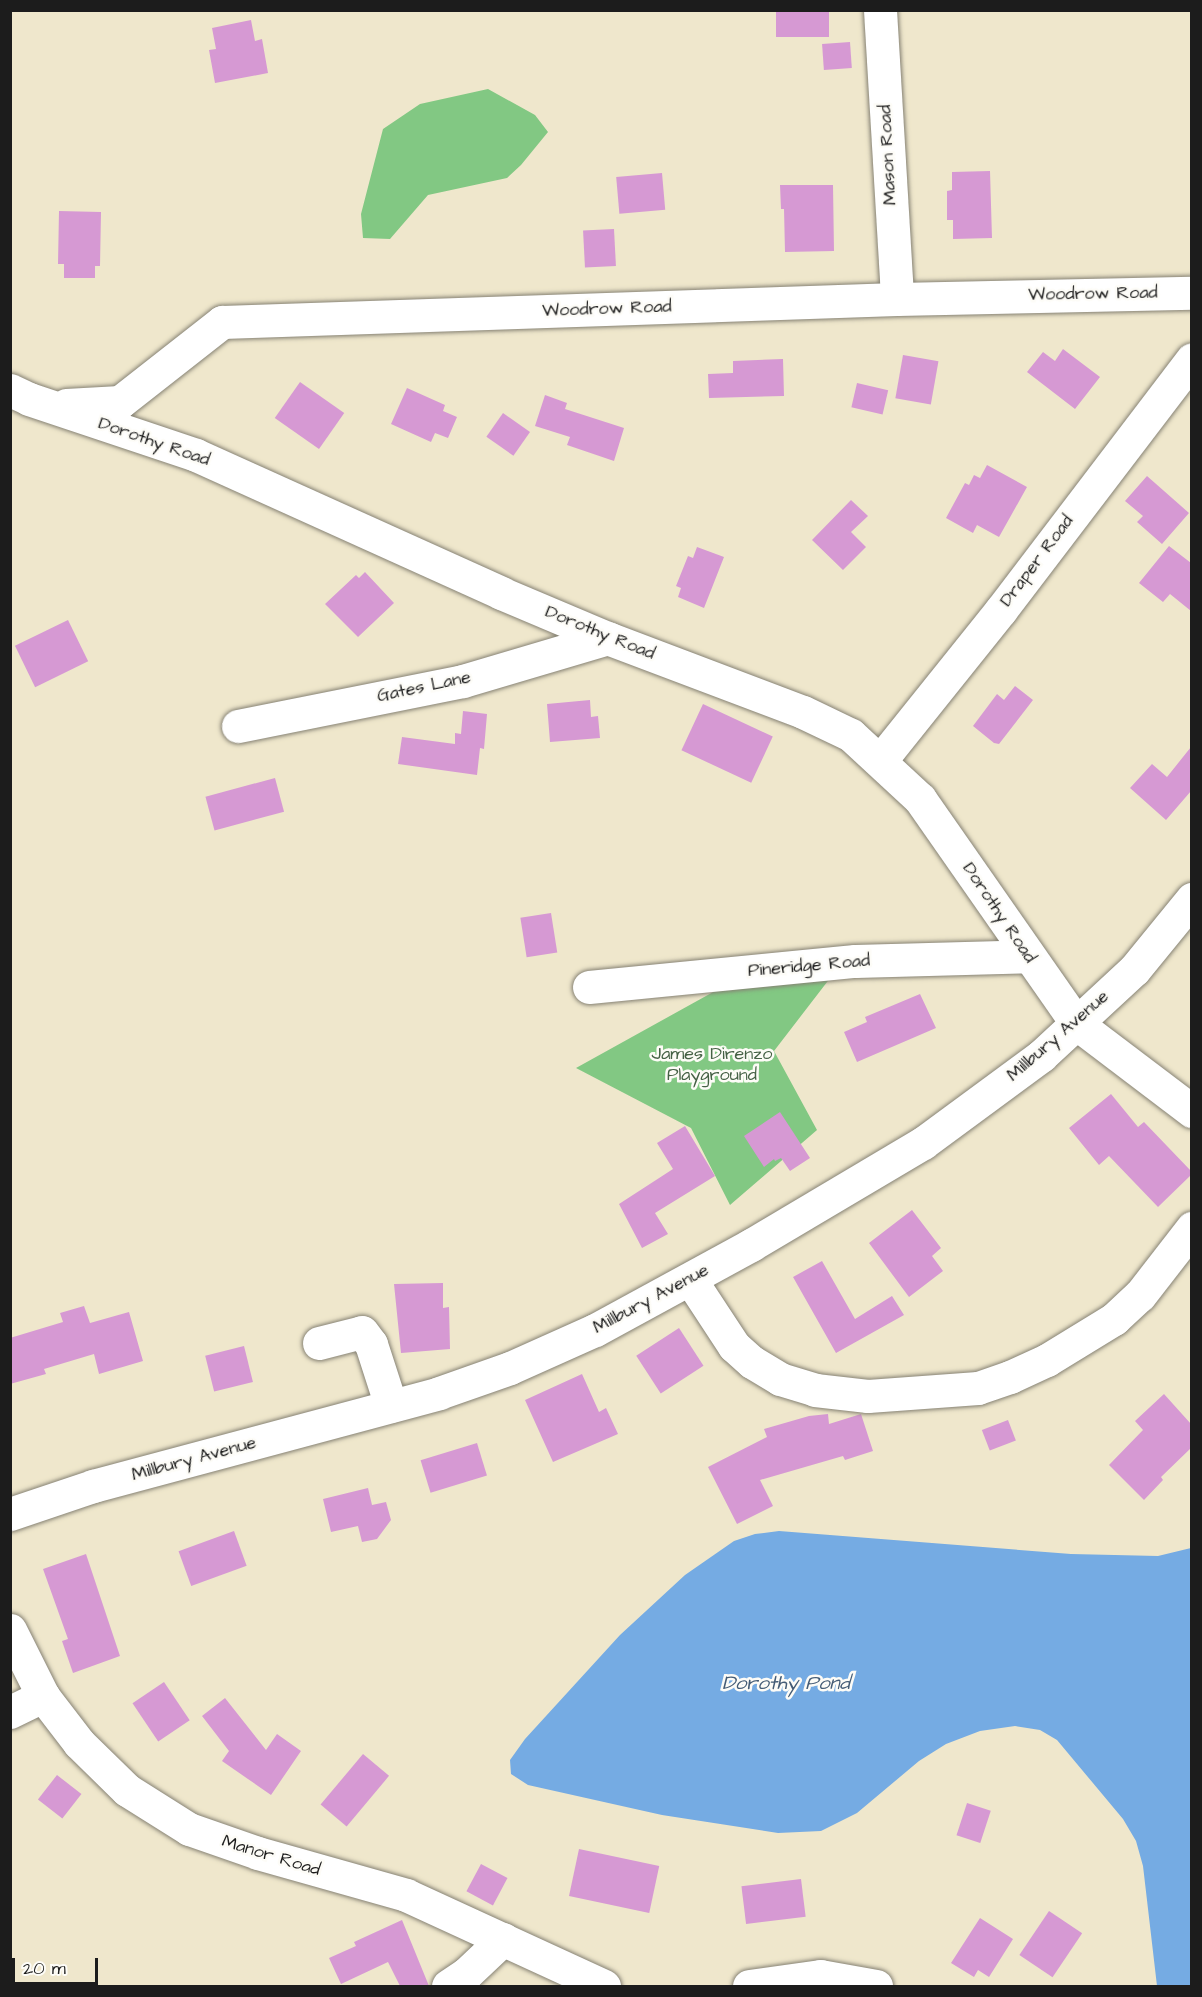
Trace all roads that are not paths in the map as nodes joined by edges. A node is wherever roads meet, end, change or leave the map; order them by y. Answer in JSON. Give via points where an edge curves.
{"nodes":[{"id":1,"x":880,"y":10,"type":"edge"},
{"id":2,"x":1191,"y":293,"type":"edge"},
{"id":3,"x":897,"y":299,"type":"junction"},
{"id":4,"x":1191,"y":359,"type":"edge"},
{"id":5,"x":10,"y":390,"type":"edge"},
{"id":6,"x":50,"y":406,"type":"junction"},
{"id":7,"x":608,"y":638,"type":"junction"},
{"id":8,"x":238,"y":726,"type":"dead end"},
{"id":9,"x":880,"y":761,"type":"junction"},
{"id":10,"x":1191,"y":900,"type":"edge"},
{"id":11,"x":1029,"y":957,"type":"junction"},
{"id":12,"x":589,"y":987,"type":"dead end"},
{"id":13,"x":1076,"y":1023,"type":"junction"},
{"id":14,"x":1191,"y":1111,"type":"edge"},
{"id":15,"x":1191,"y":1228,"type":"edge"},
{"id":16,"x":690,"y":1279,"type":"junction"},
{"id":17,"x":319,"y":1343,"type":"dead end"},
{"id":18,"x":391,"y":1406,"type":"junction"},
{"id":19,"x":10,"y":1514,"type":"edge"},
{"id":20,"x":10,"y":1630,"type":"edge"},
{"id":21,"x":43,"y":1696,"type":"junction"},
{"id":22,"x":10,"y":1712,"type":"edge"},
{"id":23,"x":503,"y":1939,"type":"junction"},
{"id":24,"x":448,"y":1986,"type":"edge"},
{"id":25,"x":604,"y":1986,"type":"edge"},
{"id":26,"x":748,"y":1986,"type":"edge"},
{"id":27,"x":876,"y":1986,"type":"edge"}],
"edges":[{"from":1,"to":3,"type":"street","name":"Mason Road"},
{"from":2,"to":3,"type":"street","name":"Woodrow Road"},
{"from":3,"to":6,"type":"street","name":"Woodrow Road","via":[[222,322],[120,402]]},
{"from":4,"to":9,"type":"street","name":"Draper Road","via":[[1001,610]]},
{"from":5,"to":6,"type":"street","name":"Dorothy Road"},
{"from":6,"to":7,"type":"street","name":"Dorothy Road","via":[[196,455]]},
{"from":7,"to":8,"type":"street","name":"Gates Lane","via":[[463,681]]},
{"from":7,"to":9,"type":"street","name":"Dorothy Road","via":[[803,712],[851,735]]},
{"from":9,"to":11,"type":"street","name":"Dorothy Road","via":[[920,799]]},
{"from":10,"to":13,"type":"street","name":"Millbury Avenue","via":[[1134,970]]},
{"from":11,"to":12,"type":"street","name":"Pineridge Road","via":[[855,961]]},
{"from":11,"to":13,"type":"street","name":"Dorothy Road"},
{"from":13,"to":14,"type":"street","name":"Dorothy Road"},
{"from":13,"to":16,"type":"street","name":"Millbury Avenue","via":[[1041,1056],[923,1143]]},
{"from":15,"to":16,"type":"street","via":[[1140,1295],[1114,1319],[1076,1344],[1013,1376],[978,1388],[879,1396],[815,1390],[780,1379],[734,1346]]},
{"from":16,"to":18,"type":"street","name":"Millbury Avenue","via":[[595,1330],[510,1368]]},
{"from":17,"to":18,"type":"street","via":[[362,1332],[371,1344]]},
{"from":18,"to":19,"type":"street","name":"Millbury Avenue","via":[[93,1486]]},
{"from":20,"to":21,"type":"street","name":"Manor Road"},
{"from":21,"to":22,"type":"street"},
{"from":21,"to":23,"type":"street","name":"Manor Road","via":[[79,1743],[127,1790],[189,1829],[406,1895]]},
{"from":23,"to":24,"type":"street"},
{"from":23,"to":25,"type":"street","name":"Manor Road"},
{"from":26,"to":27,"type":"street","via":[[820,1976]]}]}
